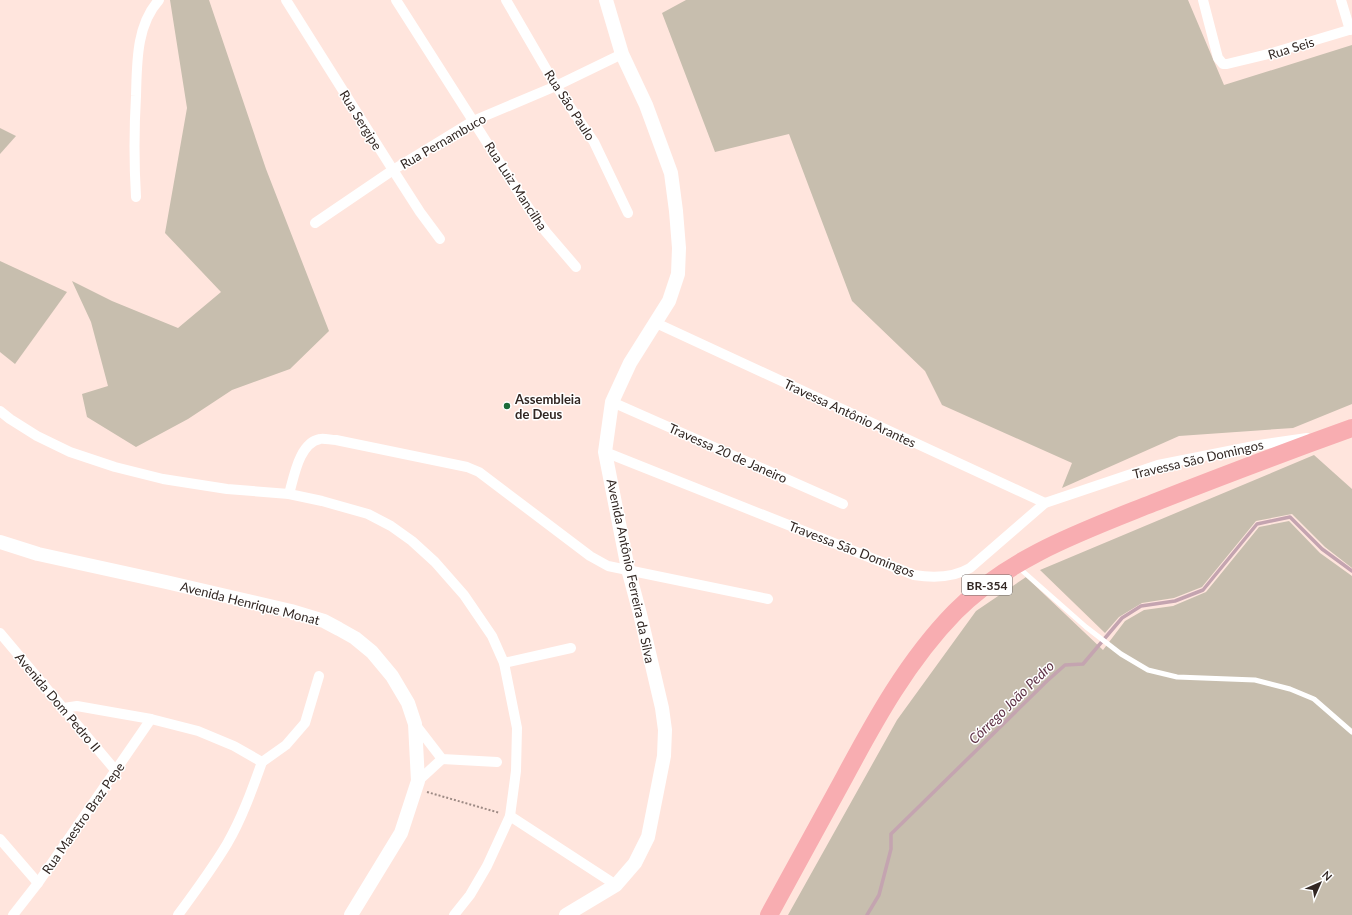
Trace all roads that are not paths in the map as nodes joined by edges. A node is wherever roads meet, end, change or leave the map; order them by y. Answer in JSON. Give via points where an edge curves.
{"nodes":[{"id":1,"x":159,"y":0,"type":"edge"},
{"id":2,"x":286,"y":0,"type":"edge"},
{"id":3,"x":396,"y":0,"type":"edge"},
{"id":4,"x":506,"y":0,"type":"edge"},
{"id":5,"x":606,"y":0,"type":"edge"},
{"id":6,"x":1203,"y":0,"type":"edge"},
{"id":7,"x":1341,"y":0,"type":"edge"},
{"id":8,"x":1351,"y":29,"type":"edge"},
{"id":9,"x":622,"y":54,"type":"junction"},
{"id":10,"x":556,"y":86,"type":"junction"},
{"id":11,"x":473,"y":121,"type":"junction"},
{"id":12,"x":393,"y":170,"type":"junction"},
{"id":13,"x":136,"y":197,"type":"dead end"},
{"id":14,"x":628,"y":213,"type":"dead end"},
{"id":15,"x":315,"y":223,"type":"dead end"},
{"id":16,"x":440,"y":239,"type":"dead end"},
{"id":17,"x":576,"y":267,"type":"dead end"},
{"id":18,"x":656,"y":323,"type":"junction"},
{"id":19,"x":612,"y":402,"type":"junction"},
{"id":20,"x":0,"y":411,"type":"edge"},
{"id":21,"x":1346,"y":430,"type":"edge"},
{"id":22,"x":605,"y":452,"type":"junction"},
{"id":23,"x":289,"y":494,"type":"junction"},
{"id":24,"x":1045,"y":503,"type":"junction"},
{"id":25,"x":843,"y":504,"type":"dead end"},
{"id":26,"x":0,"y":542,"type":"edge"},
{"id":27,"x":1016,"y":565,"type":"junction"},
{"id":28,"x":628,"y":569,"type":"junction"},
{"id":29,"x":768,"y":599,"type":"dead end"},
{"id":30,"x":0,"y":633,"type":"edge"},
{"id":31,"x":571,"y":648,"type":"dead end"},
{"id":32,"x":504,"y":663,"type":"junction"},
{"id":33,"x":319,"y":676,"type":"dead end"},
{"id":34,"x":64,"y":708,"type":"junction"},
{"id":35,"x":151,"y":719,"type":"junction"},
{"id":36,"x":415,"y":724,"type":"junction"},
{"id":37,"x":1352,"y":732,"type":"edge"},
{"id":38,"x":442,"y":759,"type":"junction"},
{"id":39,"x":262,"y":762,"type":"junction"},
{"id":40,"x":497,"y":762,"type":"dead end"},
{"id":41,"x":116,"y":771,"type":"junction"},
{"id":42,"x":417,"y":785,"type":"junction"},
{"id":43,"x":510,"y":816,"type":"junction"},
{"id":44,"x":0,"y":839,"type":"edge"},
{"id":45,"x":38,"y":883,"type":"junction"},
{"id":46,"x":616,"y":884,"type":"junction"},
{"id":47,"x":13,"y":915,"type":"edge"},
{"id":48,"x":178,"y":915,"type":"edge"},
{"id":49,"x":351,"y":915,"type":"edge"},
{"id":50,"x":454,"y":915,"type":"edge"},
{"id":51,"x":566,"y":915,"type":"edge"},
{"id":52,"x":769,"y":915,"type":"edge"}],
"edges":[{"from":1,"to":13,"type":"street","via":[[149,13],[138,57],[134,153]]},
{"from":2,"to":12,"type":"street","name":"Rua Sergipe"},
{"from":3,"to":11,"type":"street","name":"Rua Luiz Mancilha"},
{"from":4,"to":10,"type":"street","name":"Rua São Paulo"},
{"from":5,"to":9,"type":"street","name":"Avenida Antônio Ferreira da Silva"},
{"from":6,"to":8,"type":"street","name":"Rua Seis","via":[[1218,58],[1223,64],[1232,64]]},
{"from":7,"to":8,"type":"street"},
{"from":9,"to":10,"type":"street","name":"Rua Pernambuco"},
{"from":9,"to":18,"type":"street","name":"Avenida Antônio Ferreira da Silva","via":[[660,140],[671,173],[676,211],[678,274],[669,301]]},
{"from":10,"to":11,"type":"street","name":"Rua Pernambuco"},
{"from":10,"to":14,"type":"street","name":"Rua São Paulo","via":[[594,142]]},
{"from":11,"to":12,"type":"street","name":"Rua Pernambuco"},
{"from":11,"to":17,"type":"street","name":"Rua Luiz Mancilha","via":[[546,232]]},
{"from":12,"to":15,"type":"street","name":"Rua Pernambuco"},
{"from":12,"to":16,"type":"street","name":"Rua Sergipe"},
{"from":18,"to":19,"type":"street","name":"Avenida Antônio Ferreira da Silva","via":[[630,363]]},
{"from":18,"to":24,"type":"street","name":"Travessa Antônio Arantes"},
{"from":19,"to":22,"type":"street","name":"Avenida Antônio Ferreira da Silva"},
{"from":19,"to":25,"type":"street","name":"Travessa 20 de Janeiro"},
{"from":20,"to":23,"type":"street","via":[[37,436],[70,452],[116,467],[163,479],[227,489]]},
{"from":21,"to":24,"type":"street","name":"Travessa São Domingos","via":[[1158,465]]},
{"from":21,"to":27,"type":"highway","number":"BR-354","via":[[1067,538]]},
{"from":22,"to":24,"type":"street","name":"Travessa São Domingos","via":[[914,575],[931,577],[960,574],[970,568]]},
{"from":22,"to":28,"type":"street","name":"Avenida Antônio Ferreira da Silva"},
{"from":23,"to":28,"type":"street","via":[[301,454],[309,444],[320,438],[468,467],[479,472],[590,556],[608,566]]},
{"from":23,"to":32,"type":"street","via":[[368,514],[391,526],[412,542],[435,562],[464,595],[492,636]]},
{"from":26,"to":36,"type":"street","name":"Avenida Henrique Monat","via":[[38,554],[291,611],[324,621],[355,638],[372,652],[392,676],[408,703]]},
{"from":27,"to":37,"type":"lane","via":[[1086,627],[1121,654],[1148,670],[1177,677],[1255,680],[1290,689],[1314,699]]},
{"from":27,"to":52,"type":"highway","number":"BR-354","via":[[988,584],[955,612],[917,657],[874,722]]},
{"from":28,"to":29,"type":"street"},
{"from":28,"to":46,"type":"street","name":"Avenida Antônio Ferreira da Silva","via":[[662,708],[665,730],[659,788],[648,837],[634,863]]},
{"from":30,"to":34,"type":"street","name":"Avenida Dom Pedro II"},
{"from":31,"to":32,"type":"street"},
{"from":32,"to":43,"type":"street","via":[[517,728],[516,771]]},
{"from":33,"to":39,"type":"street","via":[[305,723],[286,745]]},
{"from":34,"to":35,"type":"street","via":[[77,706]]},
{"from":34,"to":41,"type":"street","name":"Avenida Dom Pedro II"},
{"from":35,"to":39,"type":"street","via":[[198,731],[234,746]]},
{"from":35,"to":41,"type":"street","name":"Rua Maestro Braz Pepe"},
{"from":36,"to":38,"type":"street"},
{"from":36,"to":42,"type":"street","name":"Avenida Henrique Monat"},
{"from":38,"to":40,"type":"street"},
{"from":38,"to":42,"type":"street"},
{"from":39,"to":48,"type":"street","via":[[248,801],[226,845]]},
{"from":41,"to":45,"type":"street","name":"Rua Maestro Braz Pepe"},
{"from":42,"to":49,"type":"street","name":"Avenida Henrique Monat","via":[[400,833]]},
{"from":43,"to":46,"type":"street"},
{"from":43,"to":50,"type":"street","via":[[487,866],[470,895]]},
{"from":44,"to":45,"type":"street"},
{"from":45,"to":47,"type":"street","name":"Rua Maestro Braz Pepe"},
{"from":46,"to":51,"type":"street","name":"Avenida Antônio Ferreira da Silva"}]}
